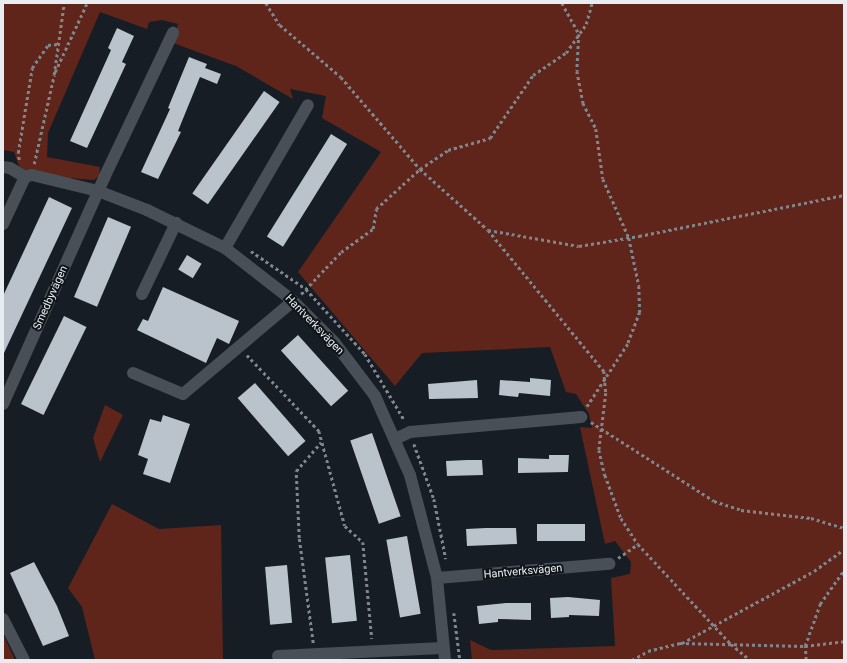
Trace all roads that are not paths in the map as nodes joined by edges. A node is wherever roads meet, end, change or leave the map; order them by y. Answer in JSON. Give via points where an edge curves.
{"nodes":[{"id":1,"x":173,"y":33,"type":"dead end"},
{"id":2,"x":308,"y":105,"type":"dead end"},
{"id":3,"x":3,"y":167,"type":"edge"},
{"id":4,"x":25,"y":177,"type":"junction"},
{"id":5,"x":98,"y":191,"type":"junction"},
{"id":6,"x":176,"y":223,"type":"junction"},
{"id":7,"x":3,"y":224,"type":"edge"},
{"id":8,"x":225,"y":248,"type":"junction"},
{"id":9,"x":142,"y":294,"type":"dead end"},
{"id":10,"x":292,"y":301,"type":"junction"},
{"id":11,"x":132,"y":373,"type":"dead end"},
{"id":12,"x":3,"y":404,"type":"edge"},
{"id":13,"x":581,"y":417,"type":"road end"},
{"id":14,"x":395,"y":439,"type":"junction"},
{"id":15,"x":609,"y":564,"type":"road end"},
{"id":16,"x":438,"y":578,"type":"junction"},
{"id":17,"x":3,"y":619,"type":"edge"},
{"id":18,"x":443,"y":654,"type":"edge"},
{"id":19,"x":278,"y":656,"type":"dead end"},
{"id":20,"x":24,"y":660,"type":"edge"}],
"edges":[{"from":1,"to":5,"type":"street"},
{"from":2,"to":8,"type":"street"},
{"from":3,"to":4,"type":"street"},
{"from":4,"to":5,"type":"street","name":"Hantverksvägen","via":[[32,175]]},
{"from":4,"to":7,"type":"street"},
{"from":5,"to":6,"type":"street","name":"Hantverksvägen"},
{"from":5,"to":12,"type":"street","name":"Smedbyvägen"},
{"from":6,"to":8,"type":"street","name":"Hantverksvägen"},
{"from":6,"to":9,"type":"street"},
{"from":8,"to":10,"type":"street","name":"Hantverksvägen"},
{"from":10,"to":11,"type":"street","via":[[182,394]]},
{"from":10,"to":14,"type":"street","name":"Hantverksvägen","via":[[334,342],[375,396]]},
{"from":13,"to":14,"type":"street","via":[[410,432]]},
{"from":14,"to":16,"type":"street","name":"Hantverksvägen","via":[[410,475]]},
{"from":15,"to":16,"type":"street","name":"Hantverksvägen"},
{"from":16,"to":18,"type":"street","name":"Hantverksvägen"},
{"from":17,"to":20,"type":"street"},
{"from":18,"to":19,"type":"street","via":[[373,651]]}]}
